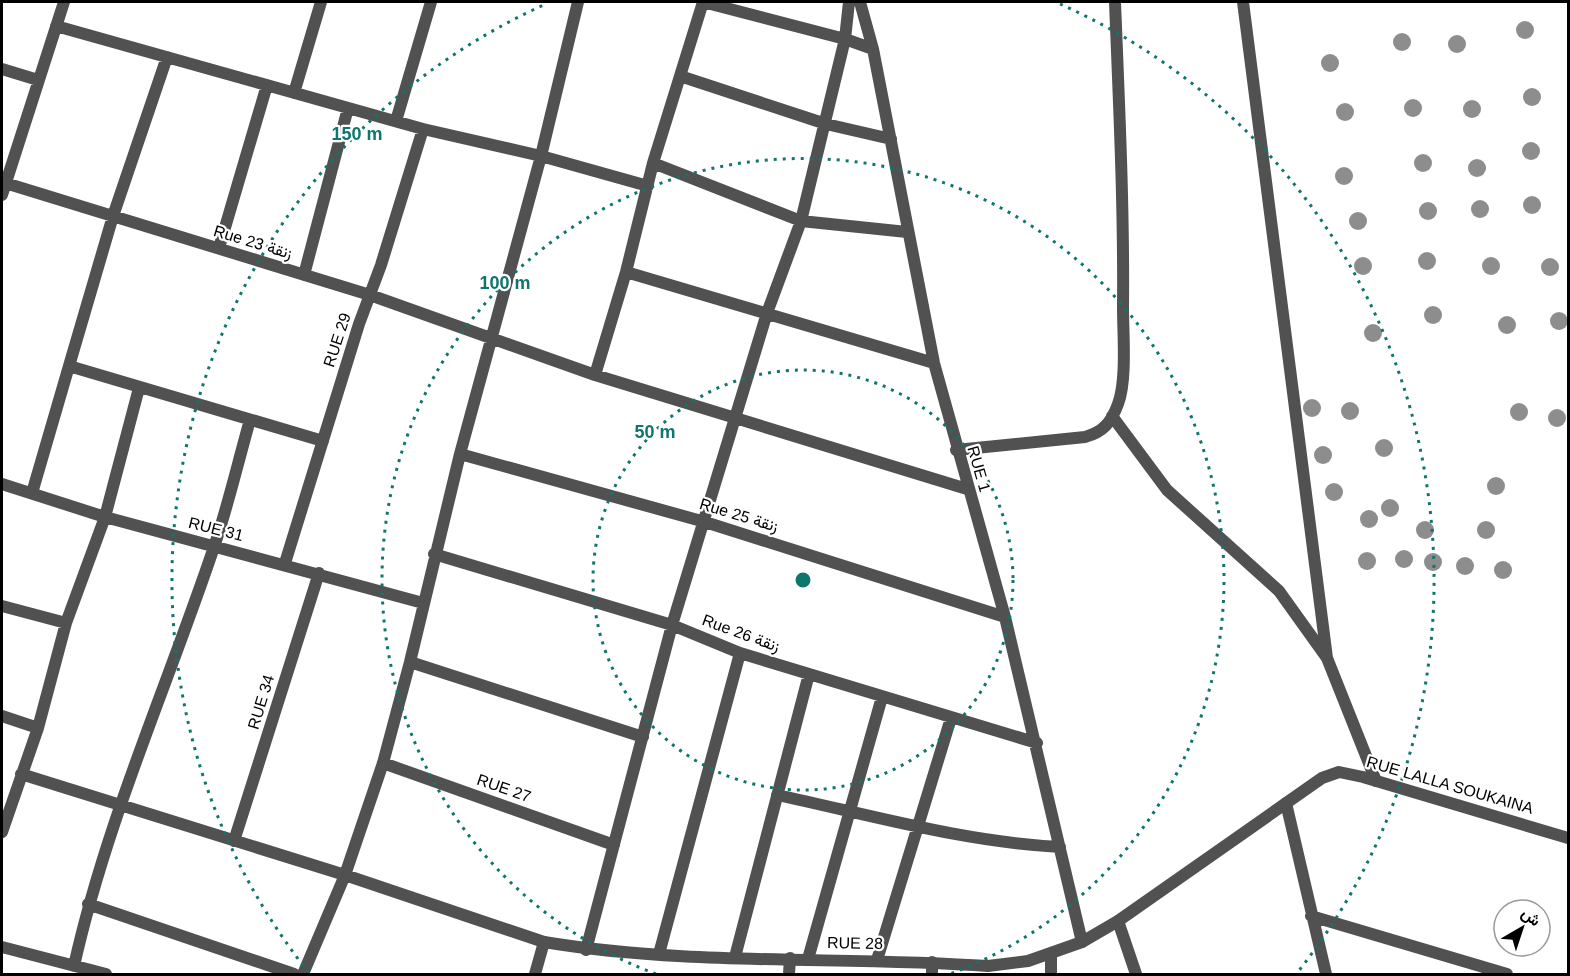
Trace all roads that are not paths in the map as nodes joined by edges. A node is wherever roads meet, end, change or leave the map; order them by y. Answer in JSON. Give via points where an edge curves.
{"nodes":[{"id":1,"x":64,"y":2,"type":"edge"},
{"id":2,"x":321,"y":2,"type":"edge"},
{"id":3,"x":431,"y":2,"type":"edge"},
{"id":4,"x":578,"y":2,"type":"edge"},
{"id":5,"x":703,"y":2,"type":"edge"},
{"id":6,"x":849,"y":2,"type":"edge"},
{"id":7,"x":860,"y":2,"type":"edge"},
{"id":8,"x":1115,"y":2,"type":"edge"},
{"id":9,"x":1243,"y":2,"type":"edge"},
{"id":10,"x":56,"y":26,"type":"junction"},
{"id":11,"x":844,"y":39,"type":"junction"},
{"id":12,"x":873,"y":49,"type":"junction"},
{"id":13,"x":167,"y":57,"type":"junction"},
{"id":14,"x":2,"y":69,"type":"edge"},
{"id":15,"x":680,"y":76,"type":"junction"},
{"id":16,"x":39,"y":80,"type":"junction"},
{"id":17,"x":267,"y":85,"type":"junction"},
{"id":18,"x":294,"y":93,"type":"junction"},
{"id":19,"x":348,"y":108,"type":"junction"},
{"id":20,"x":396,"y":121,"type":"junction"},
{"id":21,"x":826,"y":124,"type":"junction"},
{"id":22,"x":423,"y":129,"type":"junction"},
{"id":23,"x":891,"y":139,"type":"junction"},
{"id":24,"x":541,"y":156,"type":"junction"},
{"id":25,"x":653,"y":163,"type":"junction"},
{"id":26,"x":648,"y":186,"type":"junction"},
{"id":27,"x":3,"y":187,"type":"edge"},
{"id":28,"x":113,"y":216,"type":"junction"},
{"id":29,"x":801,"y":221,"type":"junction"},
{"id":30,"x":907,"y":232,"type":"junction"},
{"id":31,"x":219,"y":248,"type":"junction"},
{"id":32,"x":626,"y":272,"type":"junction"},
{"id":33,"x":304,"y":275,"type":"junction"},
{"id":34,"x":370,"y":295,"type":"junction"},
{"id":35,"x":767,"y":313,"type":"junction"},
{"id":36,"x":492,"y":340,"type":"junction"},
{"id":37,"x":934,"y":363,"type":"junction"},
{"id":38,"x":69,"y":366,"type":"junction"},
{"id":39,"x":595,"y":375,"type":"junction"},
{"id":40,"x":139,"y":388,"type":"junction"},
{"id":41,"x":1112,"y":416,"type":"junction"},
{"id":42,"x":736,"y":419,"type":"junction"},
{"id":43,"x":250,"y":420,"type":"junction"},
{"id":44,"x":323,"y":441,"type":"junction"},
{"id":45,"x":956,"y":450,"type":"junction"},
{"id":46,"x":460,"y":454,"type":"junction"},
{"id":47,"x":2,"y":484,"type":"edge"},
{"id":48,"x":967,"y":489,"type":"junction"},
{"id":49,"x":33,"y":493,"type":"junction"},
{"id":50,"x":105,"y":516,"type":"junction"},
{"id":51,"x":705,"y":522,"type":"junction"},
{"id":52,"x":215,"y":546,"type":"junction"},
{"id":53,"x":434,"y":554,"type":"junction"},
{"id":54,"x":285,"y":563,"type":"junction"},
{"id":55,"x":319,"y":573,"type":"junction"},
{"id":56,"x":423,"y":603,"type":"junction"},
{"id":57,"x":2,"y":606,"type":"edge"},
{"id":58,"x":1005,"y":617,"type":"junction"},
{"id":59,"x":66,"y":622,"type":"junction"},
{"id":60,"x":672,"y":625,"type":"junction"},
{"id":61,"x":740,"y":653,"type":"junction"},
{"id":62,"x":1327,"y":658,"type":"junction"},
{"id":63,"x":411,"y":662,"type":"junction"},
{"id":64,"x":809,"y":674,"type":"junction"},
{"id":65,"x":882,"y":697,"type":"junction"},
{"id":66,"x":2,"y":716,"type":"edge"},
{"id":67,"x":951,"y":718,"type":"junction"},
{"id":68,"x":38,"y":728,"type":"junction"},
{"id":69,"x":643,"y":737,"type":"junction"},
{"id":70,"x":1037,"y":743,"type":"junction"},
{"id":71,"x":383,"y":764,"type":"junction"},
{"id":72,"x":21,"y":774,"type":"junction"},
{"id":73,"x":1322,"y":778,"type":"joint"},
{"id":74,"x":1376,"y":781,"type":"junction"},
{"id":75,"x":777,"y":795,"type":"junction"},
{"id":76,"x":1286,"y":803,"type":"junction"},
{"id":77,"x":119,"y":805,"type":"junction"},
{"id":78,"x":849,"y":810,"type":"junction"},
{"id":79,"x":918,"y":826,"type":"junction"},
{"id":80,"x":2,"y":829,"type":"edge"},
{"id":81,"x":1569,"y":838,"type":"edge"},
{"id":82,"x":234,"y":841,"type":"junction"},
{"id":83,"x":614,"y":844,"type":"junction"},
{"id":84,"x":1060,"y":847,"type":"junction"},
{"id":85,"x":345,"y":875,"type":"junction"},
{"id":86,"x":88,"y":904,"type":"junction"},
{"id":87,"x":1311,"y":916,"type":"junction"},
{"id":88,"x":1119,"y":921,"type":"junction"},
{"id":89,"x":544,"y":942,"type":"junction"},
{"id":90,"x":1082,"y":942,"type":"junction"},
{"id":91,"x":2,"y":947,"type":"edge"},
{"id":92,"x":586,"y":950,"type":"junction"},
{"id":93,"x":659,"y":954,"type":"junction"},
{"id":94,"x":1052,"y":954,"type":"junction"},
{"id":95,"x":735,"y":957,"type":"junction"},
{"id":96,"x":790,"y":958,"type":"junction"},
{"id":97,"x":808,"y":958,"type":"junction"},
{"id":98,"x":877,"y":960,"type":"junction"},
{"id":99,"x":74,"y":966,"type":"junction"},
{"id":100,"x":932,"y":968,"type":"edge"},
{"id":101,"x":106,"y":975,"type":"edge"},
{"id":102,"x":294,"y":975,"type":"edge"},
{"id":103,"x":303,"y":975,"type":"edge"},
{"id":104,"x":535,"y":975,"type":"edge"},
{"id":105,"x":789,"y":975,"type":"edge"},
{"id":106,"x":1051,"y":975,"type":"edge"},
{"id":107,"x":1136,"y":975,"type":"edge"},
{"id":108,"x":1326,"y":975,"type":"edge"},
{"id":109,"x":1507,"y":975,"type":"edge"}],
"edges":[{"from":1,"to":10,"type":"street"},
{"from":2,"to":18,"type":"street"},
{"from":3,"to":20,"type":"street"},
{"from":4,"to":24,"type":"street"},
{"from":5,"to":11,"type":"street"},
{"from":5,"to":15,"type":"street"},
{"from":6,"to":11,"type":"street"},
{"from":7,"to":12,"type":"street","name":"RUE 1"},
{"from":8,"to":41,"type":"street","via":[[1124,230],[1122,375],[1119,403]]},
{"from":9,"to":62,"type":"street"},
{"from":10,"to":13,"type":"street"},
{"from":10,"to":16,"type":"street"},
{"from":11,"to":12,"type":"street"},
{"from":11,"to":21,"type":"street"},
{"from":12,"to":23,"type":"street","name":"RUE 1"},
{"from":13,"to":17,"type":"street"},
{"from":13,"to":28,"type":"street"},
{"from":14,"to":16,"type":"street"},
{"from":15,"to":21,"type":"street"},
{"from":15,"to":25,"type":"street"},
{"from":16,"to":27,"type":"street"},
{"from":17,"to":18,"type":"street"},
{"from":17,"to":31,"type":"street"},
{"from":18,"to":19,"type":"street"},
{"from":19,"to":20,"type":"street"},
{"from":19,"to":33,"type":"street"},
{"from":20,"to":22,"type":"street"},
{"from":21,"to":23,"type":"street"},
{"from":21,"to":29,"type":"street"},
{"from":22,"to":24,"type":"street"},
{"from":22,"to":34,"type":"street","name":"RUE 29"},
{"from":23,"to":30,"type":"street","name":"RUE 1"},
{"from":24,"to":26,"type":"street"},
{"from":24,"to":36,"type":"street"},
{"from":25,"to":26,"type":"street"},
{"from":25,"to":29,"type":"street"},
{"from":26,"to":32,"type":"street"},
{"from":27,"to":28,"type":"street","name":"Rue 23 زنقة"},
{"from":28,"to":31,"type":"street","name":"Rue 23 زنقة"},
{"from":28,"to":38,"type":"street"},
{"from":29,"to":30,"type":"street"},
{"from":29,"to":35,"type":"street"},
{"from":30,"to":37,"type":"street","name":"RUE 1"},
{"from":31,"to":33,"type":"street","name":"Rue 23 زنقة"},
{"from":32,"to":35,"type":"street"},
{"from":32,"to":39,"type":"street"},
{"from":33,"to":34,"type":"street","name":"Rue 23 زنقة"},
{"from":34,"to":36,"type":"street","name":"Rue 23 زنقة"},
{"from":34,"to":44,"type":"street","name":"RUE 29"},
{"from":35,"to":37,"type":"street"},
{"from":35,"to":42,"type":"street"},
{"from":36,"to":39,"type":"street","name":"Rue 23 زنقة"},
{"from":36,"to":46,"type":"street"},
{"from":37,"to":45,"type":"street","name":"RUE 1"},
{"from":38,"to":40,"type":"street"},
{"from":38,"to":49,"type":"street"},
{"from":39,"to":42,"type":"street","name":"Rue 23 زنقة"},
{"from":40,"to":43,"type":"street"},
{"from":40,"to":50,"type":"street"},
{"from":41,"to":45,"type":"street","via":[[1100,433],[1085,437]]},
{"from":41,"to":62,"type":"street","via":[[1167,490],[1278,591]]},
{"from":42,"to":48,"type":"street","name":"Rue 23 زنقة"},
{"from":42,"to":51,"type":"street"},
{"from":43,"to":44,"type":"street"},
{"from":43,"to":52,"type":"street"},
{"from":44,"to":54,"type":"street","name":"RUE 29"},
{"from":45,"to":48,"type":"street","name":"RUE 1"},
{"from":46,"to":51,"type":"street","name":"Rue 25 زنقة"},
{"from":46,"to":53,"type":"street"},
{"from":47,"to":49,"type":"street","name":"RUE 31"},
{"from":48,"to":58,"type":"street","name":"RUE 1"},
{"from":49,"to":50,"type":"street","name":"RUE 31"},
{"from":50,"to":52,"type":"street","name":"RUE 31"},
{"from":50,"to":59,"type":"street"},
{"from":51,"to":58,"type":"street","name":"Rue 25 زنقة"},
{"from":51,"to":60,"type":"street"},
{"from":52,"to":54,"type":"street","name":"RUE 31"},
{"from":52,"to":77,"type":"street"},
{"from":53,"to":56,"type":"street"},
{"from":53,"to":60,"type":"street","name":"Rue 26 زنقة"},
{"from":54,"to":55,"type":"street","name":"RUE 31"},
{"from":55,"to":56,"type":"street","name":"RUE 31"},
{"from":55,"to":82,"type":"street","name":"RUE 34"},
{"from":56,"to":63,"type":"street"},
{"from":57,"to":59,"type":"street"},
{"from":58,"to":70,"type":"street","name":"RUE 1"},
{"from":59,"to":68,"type":"street"},
{"from":60,"to":61,"type":"street","name":"Rue 26 زنقة"},
{"from":60,"to":69,"type":"street"},
{"from":61,"to":64,"type":"street","name":"Rue 26 زنقة"},
{"from":61,"to":93,"type":"street"},
{"from":62,"to":74,"type":"street"},
{"from":63,"to":69,"type":"street"},
{"from":63,"to":71,"type":"street"},
{"from":64,"to":65,"type":"street","name":"Rue 26 زنقة"},
{"from":64,"to":75,"type":"street"},
{"from":65,"to":67,"type":"street","name":"Rue 26 زنقة"},
{"from":65,"to":78,"type":"street"},
{"from":66,"to":68,"type":"street"},
{"from":67,"to":70,"type":"street","name":"Rue 26 زنقة"},
{"from":67,"to":79,"type":"street"},
{"from":68,"to":72,"type":"street"},
{"from":69,"to":83,"type":"street"},
{"from":70,"to":84,"type":"street","name":"RUE 1"},
{"from":71,"to":83,"type":"street","name":"RUE 27"},
{"from":71,"to":85,"type":"street"},
{"from":72,"to":77,"type":"street","name":"RUE 28"},
{"from":72,"to":80,"type":"street"},
{"from":73,"to":74,"type":"street","name":"RUE LALLA SOUKAINA","via":[[1339,772]]},
{"from":73,"to":76,"type":"street","name":"RUE 28"},
{"from":74,"to":81,"type":"street","name":"RUE LALLA SOUKAINA"},
{"from":75,"to":78,"type":"street"},
{"from":75,"to":95,"type":"street"},
{"from":76,"to":87,"type":"street"},
{"from":76,"to":88,"type":"street","name":"RUE 28"},
{"from":77,"to":82,"type":"street","name":"RUE 28"},
{"from":77,"to":86,"type":"street"},
{"from":78,"to":79,"type":"street"},
{"from":78,"to":97,"type":"street"},
{"from":79,"to":84,"type":"street","via":[[991,842]]},
{"from":79,"to":98,"type":"street"},
{"from":82,"to":85,"type":"street","name":"RUE 28"},
{"from":83,"to":92,"type":"street"},
{"from":84,"to":90,"type":"street","name":"RUE 1"},
{"from":85,"to":89,"type":"street","name":"RUE 28"},
{"from":85,"to":103,"type":"street"},
{"from":86,"to":99,"type":"street"},
{"from":86,"to":102,"type":"street"},
{"from":87,"to":108,"type":"street"},
{"from":87,"to":109,"type":"street"},
{"from":88,"to":90,"type":"street","name":"RUE 28"},
{"from":88,"to":107,"type":"street"},
{"from":89,"to":92,"type":"street","name":"RUE 28"},
{"from":89,"to":104,"type":"street"},
{"from":90,"to":94,"type":"street","name":"RUE 28"},
{"from":91,"to":99,"type":"street"},
{"from":92,"to":93,"type":"street","name":"RUE 28"},
{"from":93,"to":95,"type":"street","name":"RUE 28"},
{"from":94,"to":100,"type":"street","name":"RUE 28","via":[[988,966]]},
{"from":94,"to":106,"type":"street"},
{"from":95,"to":96,"type":"street","name":"RUE 28"},
{"from":96,"to":97,"type":"street","name":"RUE 28"},
{"from":96,"to":105,"type":"street"},
{"from":97,"to":98,"type":"street","name":"RUE 28"},
{"from":98,"to":100,"type":"street","name":"RUE 28"},
{"from":99,"to":101,"type":"street"}]}
